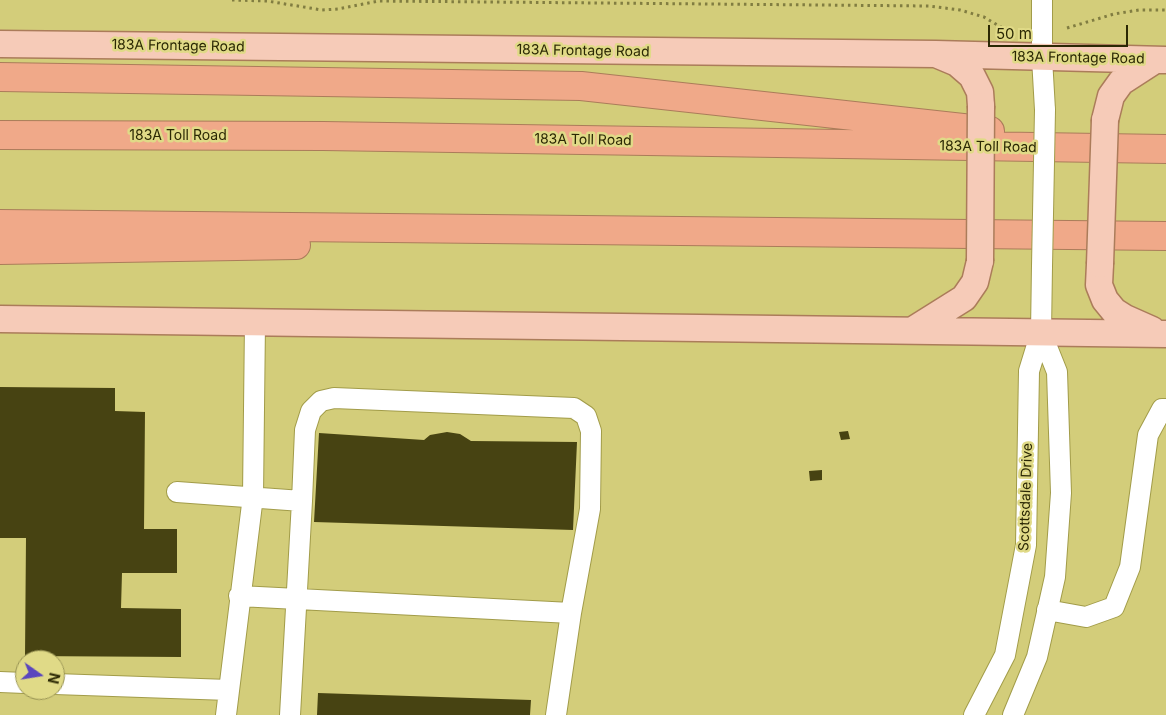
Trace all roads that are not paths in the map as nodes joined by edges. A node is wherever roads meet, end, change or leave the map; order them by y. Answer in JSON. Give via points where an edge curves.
{"nodes":[{"id":1,"x":1042,"y":0,"type":"edge"},
{"id":2,"x":0,"y":44,"type":"edge"},
{"id":3,"x":936,"y":54,"type":"junction"},
{"id":4,"x":1042,"y":58,"type":"junction"},
{"id":5,"x":1161,"y":60,"type":"edge"},
{"id":6,"x":0,"y":77,"type":"edge"},
{"id":7,"x":0,"y":135,"type":"edge"},
{"id":8,"x":1161,"y":149,"type":"edge"},
{"id":9,"x":0,"y":224,"type":"edge"},
{"id":10,"x":471,"y":228,"type":"junction"},
{"id":11,"x":1166,"y":236,"type":"edge"},
{"id":12,"x":0,"y":250,"type":"edge"},
{"id":13,"x":0,"y":319,"type":"edge"},
{"id":14,"x":255,"y":322,"type":"junction"},
{"id":15,"x":912,"y":330,"type":"junction"},
{"id":16,"x":1042,"y":332,"type":"junction"},
{"id":17,"x":1166,"y":334,"type":"edge"},
{"id":18,"x":1166,"y":409,"type":"edge"},
{"id":19,"x":177,"y":492,"type":"dead end"},
{"id":20,"x":253,"y":496,"type":"junction"},
{"id":21,"x":302,"y":501,"type":"junction"},
{"id":22,"x":239,"y":596,"type":"junction"},
{"id":23,"x":297,"y":601,"type":"junction"},
{"id":24,"x":1047,"y":610,"type":"junction"},
{"id":25,"x":571,"y":613,"type":"junction"},
{"id":26,"x":0,"y":682,"type":"edge"},
{"id":27,"x":15,"y":683,"type":"edge"},
{"id":28,"x":65,"y":684,"type":"edge"},
{"id":29,"x":229,"y":690,"type":"junction"},
{"id":30,"x":226,"y":715,"type":"edge"},
{"id":31,"x":290,"y":715,"type":"edge"},
{"id":32,"x":556,"y":715,"type":"edge"},
{"id":33,"x":974,"y":715,"type":"edge"},
{"id":34,"x":1013,"y":715,"type":"edge"}],
"edges":[{"from":1,"to":4,"type":"street","name":"Scottsdale Drive"},
{"from":2,"to":3,"type":"main road","name":"183A Frontage Road"},
{"from":3,"to":4,"type":"main road","name":"183A Frontage Road"},
{"from":3,"to":15,"type":"main road","bridge":true,"via":[[957,63],[972,76],[980,92],[980,261],[976,282],[964,298]]},
{"from":4,"to":5,"type":"main road","name":"183A Frontage Road"},
{"from":4,"to":16,"type":"street","name":"Scottsdale Drive","bridge":true,"via":[[1045,110]]},
{"from":5,"to":17,"type":"main road","bridge":true,"via":[[1121,82],[1111,96],[1105,120],[1099,285],[1114,311],[1140,326]]},
{"from":6,"to":8,"type":"highway","via":[[581,86]]},
{"from":7,"to":8,"type":"highway","name":"183A Toll Road","via":[[323,136]]},
{"from":9,"to":10,"type":"highway"},
{"from":10,"to":11,"type":"highway"},
{"from":10,"to":12,"type":"highway","via":[[333,244]]},
{"from":13,"to":14,"type":"main road"},
{"from":14,"to":15,"type":"main road"},
{"from":14,"to":20,"type":"street"},
{"from":15,"to":16,"type":"main road"},
{"from":16,"to":17,"type":"main road"},
{"from":16,"to":24,"type":"street","name":"Scottsdale Drive","via":[[1057,372],[1061,493],[1055,577]]},
{"from":16,"to":33,"type":"street","name":"Scottsdale Drive","via":[[1029,371],[1026,545],[1004,655]]},
{"from":18,"to":24,"type":"street","via":[[1162,409],[1148,435],[1130,567],[1114,607],[1086,618]]},
{"from":19,"to":20,"type":"street"},
{"from":20,"to":21,"type":"street"},
{"from":20,"to":22,"type":"street"},
{"from":21,"to":23,"type":"street"},
{"from":21,"to":25,"type":"street","via":[[305,430],[310,411],[321,401],[334,398],[574,408],[586,416],[591,431],[590,510]]},
{"from":22,"to":23,"type":"street"},
{"from":22,"to":29,"type":"street"},
{"from":23,"to":25,"type":"street"},
{"from":23,"to":31,"type":"street"},
{"from":24,"to":34,"type":"street","name":"Scottsdale Drive","via":[[1037,657]]},
{"from":25,"to":32,"type":"street"},
{"from":26,"to":27,"type":"street"},
{"from":28,"to":29,"type":"street"},
{"from":29,"to":30,"type":"street"}]}
